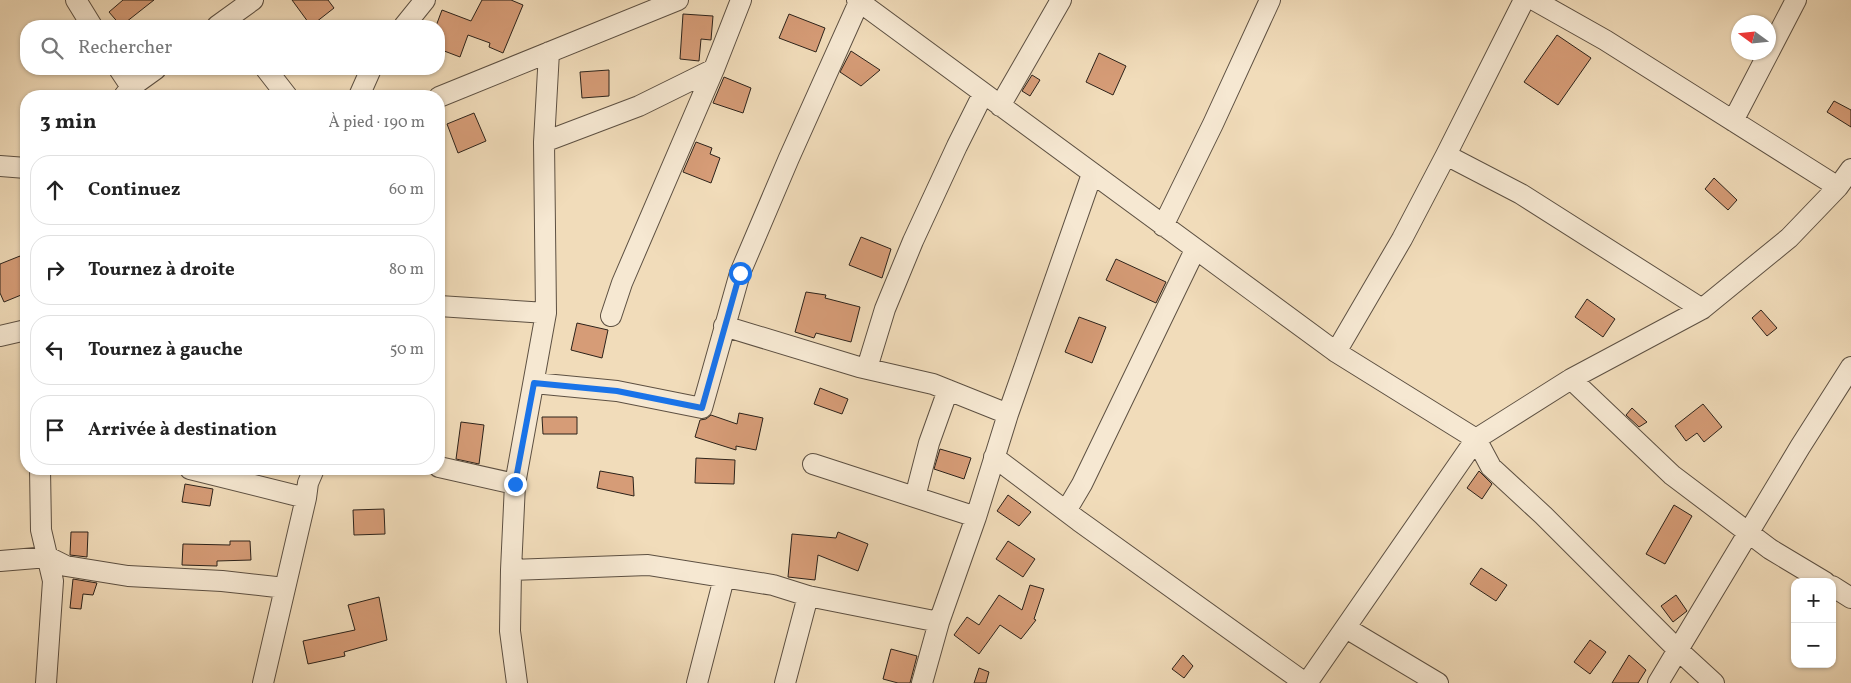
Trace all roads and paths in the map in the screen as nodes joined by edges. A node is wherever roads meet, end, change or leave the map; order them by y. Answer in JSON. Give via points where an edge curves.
{"nodes":[{"id":1,"x":76,"y":0,"type":"edge"},
{"id":2,"x":253,"y":0,"type":"edge"},
{"id":3,"x":425,"y":0,"type":"edge"},
{"id":4,"x":678,"y":0,"type":"edge"},
{"id":5,"x":741,"y":0,"type":"edge"},
{"id":6,"x":1061,"y":0,"type":"edge"},
{"id":7,"x":1270,"y":0,"type":"edge"},
{"id":8,"x":1524,"y":0,"type":"edge"},
{"id":9,"x":1534,"y":0,"type":"edge"},
{"id":10,"x":1796,"y":0,"type":"edge"},
{"id":11,"x":858,"y":1,"type":"edge"},
{"id":12,"x":88,"y":20,"type":"edge"},
{"id":13,"x":230,"y":20,"type":"edge"},
{"id":14,"x":409,"y":20,"type":"edge"},
{"id":15,"x":549,"y":52,"type":"junction"},
{"id":16,"x":714,"y":69,"type":"junction"},
{"id":17,"x":121,"y":75,"type":"edge"},
{"id":18,"x":148,"y":75,"type":"edge"},
{"id":19,"x":271,"y":75,"type":"edge"},
{"id":20,"x":369,"y":75,"type":"edge"},
{"id":21,"x":127,"y":90,"type":"edge"},
{"id":22,"x":128,"y":90,"type":"edge"},
{"id":23,"x":282,"y":90,"type":"edge"},
{"id":24,"x":362,"y":90,"type":"edge"},
{"id":25,"x":984,"y":94,"type":"junction"},
{"id":26,"x":445,"y":95,"type":"edge"},
{"id":27,"x":1000,"y":106,"type":"junction"},
{"id":28,"x":1733,"y":120,"type":"junction"},
{"id":29,"x":544,"y":142,"type":"junction"},
{"id":30,"x":1446,"y":155,"type":"junction"},
{"id":31,"x":0,"y":166,"type":"edge"},
{"id":32,"x":20,"y":168,"type":"edge"},
{"id":33,"x":1092,"y":174,"type":"junction"},
{"id":34,"x":1847,"y":177,"type":"edge"},
{"id":35,"x":1162,"y":226,"type":"junction"},
{"id":36,"x":1195,"y":250,"type":"junction"},
{"id":37,"x":445,"y":306,"type":"edge"},
{"id":38,"x":1702,"y":308,"type":"junction"},
{"id":39,"x":546,"y":313,"type":"junction"},
{"id":40,"x":611,"y":316,"type":"dead end"},
{"id":41,"x":724,"y":326,"type":"junction"},
{"id":42,"x":20,"y":331,"type":"edge"},
{"id":43,"x":0,"y":336,"type":"edge"},
{"id":44,"x":1336,"y":352,"type":"junction"},
{"id":45,"x":1851,"y":367,"type":"edge"},
{"id":46,"x":868,"y":368,"type":"junction"},
{"id":47,"x":1571,"y":379,"type":"junction"},
{"id":48,"x":534,"y":383,"type":"junction"},
{"id":49,"x":948,"y":390,"type":"junction"},
{"id":50,"x":1008,"y":414,"type":"junction"},
{"id":51,"x":1476,"y":439,"type":"junction"},
{"id":52,"x":994,"y":457,"type":"junction"},
{"id":53,"x":813,"y":464,"type":"dead end"},
{"id":54,"x":445,"y":468,"type":"edge"},
{"id":55,"x":40,"y":475,"type":"edge"},
{"id":56,"x":214,"y":475,"type":"edge"},
{"id":57,"x":311,"y":475,"type":"edge"},
{"id":58,"x":515,"y":484,"type":"junction"},
{"id":59,"x":915,"y":497,"type":"junction"},
{"id":60,"x":306,"y":498,"type":"junction"},
{"id":61,"x":1066,"y":511,"type":"junction"},
{"id":62,"x":976,"y":517,"type":"junction"},
{"id":63,"x":1749,"y":533,"type":"junction"},
{"id":64,"x":48,"y":557,"type":"junction"},
{"id":65,"x":0,"y":561,"type":"edge"},
{"id":66,"x":511,"y":570,"type":"junction"},
{"id":67,"x":724,"y":578,"type":"junction"},
{"id":68,"x":1819,"y":578,"type":"edge"},
{"id":69,"x":285,"y":588,"type":"junction"},
{"id":70,"x":1836,"y":589,"type":"edge"},
{"id":71,"x":808,"y":596,"type":"junction"},
{"id":72,"x":1851,"y":598,"type":"edge"},
{"id":73,"x":939,"y":622,"type":"junction"},
{"id":74,"x":1346,"y":628,"type":"junction"},
{"id":75,"x":1678,"y":650,"type":"junction"},
{"id":76,"x":46,"y":683,"type":"edge"},
{"id":77,"x":263,"y":683,"type":"edge"},
{"id":78,"x":517,"y":683,"type":"edge"},
{"id":79,"x":698,"y":683,"type":"edge"},
{"id":80,"x":785,"y":683,"type":"edge"},
{"id":81,"x":922,"y":683,"type":"edge"},
{"id":82,"x":1306,"y":683,"type":"edge"},
{"id":83,"x":1438,"y":683,"type":"edge"},
{"id":84,"x":1658,"y":683,"type":"edge"},
{"id":85,"x":1714,"y":683,"type":"edge"}],
"edges":[{"from":1,"to":12,"type":"street"},
{"from":2,"to":13,"type":"street"},
{"from":3,"to":14,"type":"street"},
{"from":4,"to":15,"type":"street"},
{"from":5,"to":16,"type":"street"},
{"from":6,"to":27,"type":"street"},
{"from":7,"to":35,"type":"street"},
{"from":8,"to":30,"type":"street"},
{"from":9,"to":28,"type":"street"},
{"from":10,"to":28,"type":"street"},
{"from":11,"to":25,"type":"street"},
{"from":11,"to":41,"type":"street","via":[[740,273]]},
{"from":15,"to":26,"type":"street"},
{"from":15,"to":29,"type":"street"},
{"from":16,"to":29,"type":"street","via":[[639,106]]},
{"from":16,"to":40,"type":"street","via":[[622,282]]},
{"from":17,"to":21,"type":"street"},
{"from":18,"to":22,"type":"street"},
{"from":19,"to":23,"type":"street"},
{"from":20,"to":24,"type":"street"},
{"from":25,"to":27,"type":"street"},
{"from":25,"to":46,"type":"street","via":[[913,240],[885,309]]},
{"from":27,"to":33,"type":"street"},
{"from":28,"to":34,"type":"street"},
{"from":29,"to":39,"type":"street"},
{"from":30,"to":38,"type":"street","via":[[1521,194]]},
{"from":30,"to":44,"type":"street","via":[[1402,239]]},
{"from":31,"to":32,"type":"street"},
{"from":33,"to":35,"type":"street"},
{"from":33,"to":50,"type":"street"},
{"from":34,"to":38,"type":"street","via":[[1788,238]]},
{"from":35,"to":36,"type":"street"},
{"from":36,"to":44,"type":"street"},
{"from":36,"to":61,"type":"street"},
{"from":37,"to":39,"type":"street"},
{"from":38,"to":47,"type":"street"},
{"from":39,"to":48,"type":"street"},
{"from":41,"to":46,"type":"street"},
{"from":41,"to":48,"type":"street","via":[[702,408],[617,391]]},
{"from":42,"to":43,"type":"street"},
{"from":44,"to":51,"type":"street"},
{"from":45,"to":63,"type":"street"},
{"from":46,"to":49,"type":"street"},
{"from":47,"to":51,"type":"street"},
{"from":47,"to":63,"type":"street","via":[[1672,475]]},
{"from":48,"to":58,"type":"street"},
{"from":49,"to":50,"type":"street"},
{"from":49,"to":59,"type":"street","via":[[929,443]]},
{"from":50,"to":52,"type":"street"},
{"from":51,"to":74,"type":"street"},
{"from":51,"to":75,"type":"street","via":[[1491,467]]},
{"from":52,"to":61,"type":"street"},
{"from":52,"to":62,"type":"street"},
{"from":53,"to":59,"type":"street"},
{"from":54,"to":58,"type":"street"},
{"from":55,"to":64,"type":"street","via":[[41,530]]},
{"from":56,"to":60,"type":"street"},
{"from":57,"to":60,"type":"street"},
{"from":58,"to":66,"type":"street"},
{"from":59,"to":62,"type":"street"},
{"from":60,"to":69,"type":"street"},
{"from":61,"to":82,"type":"street"},
{"from":62,"to":73,"type":"street"},
{"from":63,"to":68,"type":"street"},
{"from":63,"to":75,"type":"street"},
{"from":64,"to":65,"type":"street"},
{"from":64,"to":69,"type":"street","via":[[66,566],[128,576]]},
{"from":64,"to":76,"type":"street","via":[[53,581]]},
{"from":66,"to":67,"type":"street","via":[[648,565]]},
{"from":66,"to":78,"type":"street","via":[[510,632]]},
{"from":67,"to":71,"type":"street","via":[[772,585]]},
{"from":67,"to":79,"type":"street"},
{"from":69,"to":77,"type":"street"},
{"from":70,"to":72,"type":"street"},
{"from":71,"to":73,"type":"street"},
{"from":71,"to":80,"type":"street"},
{"from":73,"to":81,"type":"street"},
{"from":74,"to":82,"type":"street"},
{"from":74,"to":83,"type":"street"},
{"from":75,"to":84,"type":"street"},
{"from":75,"to":85,"type":"street"}]}
